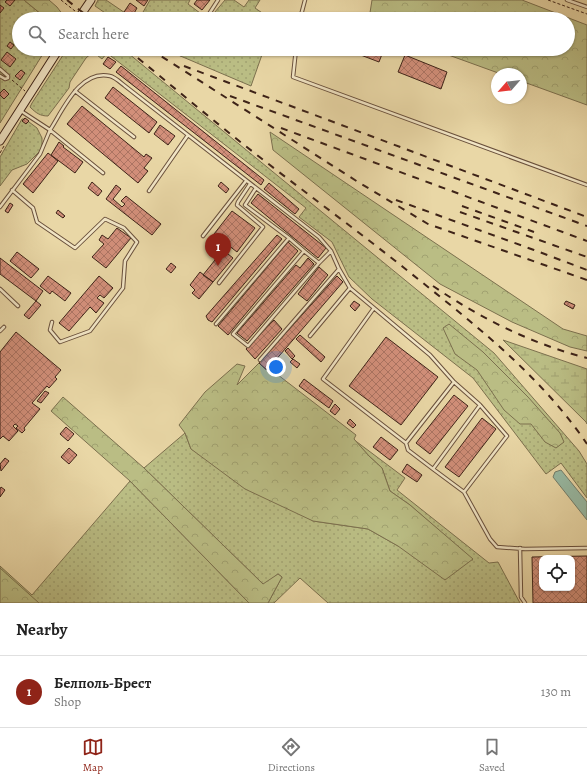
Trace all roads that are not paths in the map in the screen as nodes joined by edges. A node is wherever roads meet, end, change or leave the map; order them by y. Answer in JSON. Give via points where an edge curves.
{"nodes":[{"id":1,"x":91,"y":0,"type":"edge"},
{"id":2,"x":218,"y":0,"type":"edge"},
{"id":3,"x":305,"y":0,"type":"edge"},
{"id":4,"x":567,"y":0,"type":"edge"},
{"id":5,"x":587,"y":7,"type":"edge"},
{"id":6,"x":81,"y":12,"type":"edge"},
{"id":7,"x":210,"y":12,"type":"edge"},
{"id":8,"x":302,"y":12,"type":"edge"},
{"id":9,"x":54,"y":56,"type":"edge"},
{"id":10,"x":295,"y":56,"type":"edge"},
{"id":11,"x":0,"y":69,"type":"edge"},
{"id":12,"x":0,"y":76,"type":"edge"},
{"id":13,"x":75,"y":90,"type":"junction"},
{"id":14,"x":19,"y":110,"type":"junction"},
{"id":15,"x":50,"y":130,"type":"junction"},
{"id":16,"x":188,"y":135,"type":"junction"},
{"id":17,"x":134,"y":137,"type":"dead end"},
{"id":18,"x":0,"y":141,"type":"edge"},
{"id":19,"x":103,"y":173,"type":"dead end"},
{"id":20,"x":246,"y":181,"type":"junction"},
{"id":21,"x":250,"y":184,"type":"junction"},
{"id":22,"x":587,"y":185,"type":"edge"},
{"id":23,"x":256,"y":188,"type":"junction"},
{"id":24,"x":12,"y":190,"type":"junction"},
{"id":25,"x":149,"y":191,"type":"dead end"},
{"id":26,"x":0,"y":207,"type":"edge"},
{"id":27,"x":203,"y":236,"type":"dead end"},
{"id":28,"x":289,"y":238,"type":"junction"},
{"id":29,"x":331,"y":250,"type":"junction"},
{"id":30,"x":304,"y":251,"type":"junction"},
{"id":31,"x":318,"y":263,"type":"junction"},
{"id":32,"x":339,"y":269,"type":"junction"},
{"id":33,"x":219,"y":283,"type":"dead end"},
{"id":34,"x":350,"y":288,"type":"junction"},
{"id":35,"x":0,"y":289,"type":"edge"},
{"id":36,"x":18,"y":306,"type":"dead end"},
{"id":37,"x":374,"y":308,"type":"junction"},
{"id":38,"x":52,"y":322,"type":"dead end"},
{"id":39,"x":216,"y":324,"type":"dead end"},
{"id":40,"x":4,"y":327,"type":"dead end"},
{"id":41,"x":0,"y":331,"type":"edge"},
{"id":42,"x":310,"y":336,"type":"dead end"},
{"id":43,"x":260,"y":360,"type":"dead end"},
{"id":44,"x":454,"y":382,"type":"junction"},
{"id":45,"x":480,"y":405,"type":"junction"},
{"id":46,"x":406,"y":443,"type":"junction"},
{"id":47,"x":433,"y":469,"type":"junction"},
{"id":48,"x":464,"y":492,"type":"junction"},
{"id":49,"x":520,"y":548,"type":"junction"},
{"id":50,"x":587,"y":548,"type":"edge"},
{"id":51,"x":525,"y":603,"type":"edge"}],
"edges":[{"from":1,"to":6,"type":"main road"},
{"from":2,"to":7,"type":"lane"},
{"from":3,"to":8,"type":"lane"},
{"from":4,"to":5,"type":"lane"},
{"from":9,"to":14,"type":"main road"},
{"from":10,"to":22,"type":"lane","via":[[293,76]]},
{"from":11,"to":12,"type":"lane","via":[[8,78]]},
{"from":13,"to":15,"type":"lane"},
{"from":13,"to":16,"type":"lane","via":[[88,79],[101,75],[111,76]]},
{"from":13,"to":17,"type":"lane"},
{"from":14,"to":15,"type":"lane"},
{"from":14,"to":18,"type":"main road"},
{"from":15,"to":19,"type":"lane"},
{"from":15,"to":24,"type":"lane","via":[[40,154]]},
{"from":16,"to":20,"type":"lane"},
{"from":16,"to":25,"type":"lane"},
{"from":20,"to":21,"type":"lane"},
{"from":20,"to":27,"type":"lane"},
{"from":21,"to":23,"type":"lane"},
{"from":21,"to":33,"type":"lane","via":[[237,206],[263,227]]},
{"from":23,"to":28,"type":"lane","via":[[245,205]]},
{"from":23,"to":29,"type":"lane","via":[[319,237]]},
{"from":24,"to":26,"type":"lane"},
{"from":24,"to":38,"type":"lane","via":[[33,208],[37,222],[75,248],[105,219],[124,228],[137,242],[125,261],[123,288],[90,331],[60,342],[50,330]]},
{"from":28,"to":30,"type":"lane"},
{"from":28,"to":39,"type":"lane"},
{"from":29,"to":31,"type":"lane"},
{"from":29,"to":32,"type":"lane"},
{"from":30,"to":31,"type":"lane"},
{"from":30,"to":31,"type":"lane","via":[[232,334],[248,346]]},
{"from":32,"to":34,"type":"lane"},
{"from":32,"to":43,"type":"lane"},
{"from":34,"to":37,"type":"lane"},
{"from":34,"to":42,"type":"lane"},
{"from":35,"to":36,"type":"lane"},
{"from":37,"to":44,"type":"lane","via":[[430,355]]},
{"from":37,"to":46,"type":"lane","via":[[323,380]]},
{"from":40,"to":41,"type":"lane"},
{"from":44,"to":45,"type":"lane"},
{"from":44,"to":46,"type":"lane"},
{"from":45,"to":47,"type":"lane"},
{"from":45,"to":48,"type":"lane","via":[[507,436]]},
{"from":46,"to":47,"type":"lane","via":[[408,450]]},
{"from":47,"to":48,"type":"lane"},
{"from":48,"to":49,"type":"lane","via":[[497,547]]},
{"from":49,"to":50,"type":"lane"},
{"from":49,"to":51,"type":"lane","via":[[521,597]]}]}
